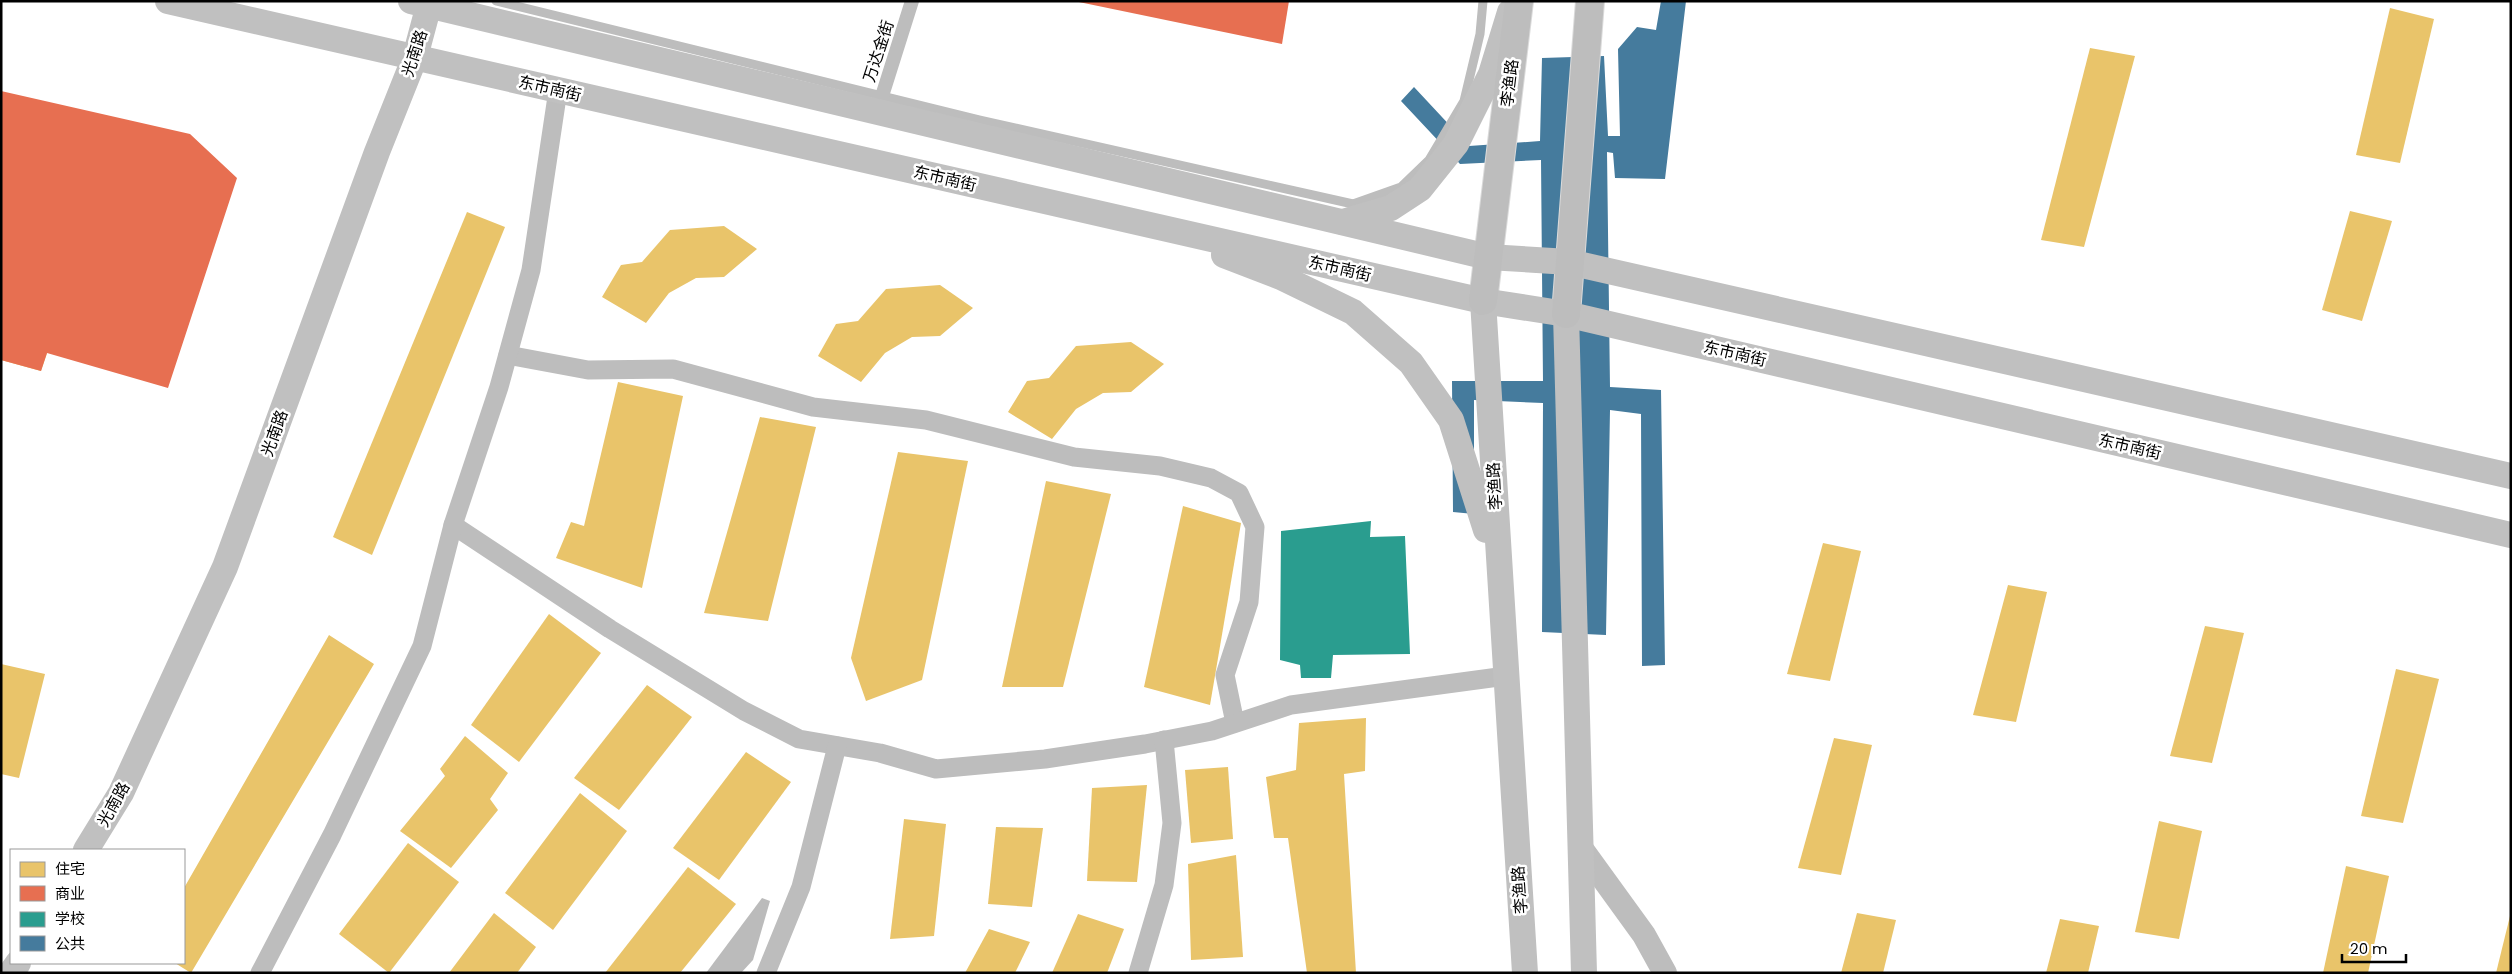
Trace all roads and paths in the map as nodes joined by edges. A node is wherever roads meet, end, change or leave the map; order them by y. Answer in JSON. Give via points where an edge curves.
{"nodes":[{"id":1,"x":168,"y":1,"type":"edge"},
{"id":2,"x":496,"y":1,"type":"edge"},
{"id":3,"x":912,"y":1,"type":"edge"},
{"id":4,"x":1483,"y":1,"type":"edge"},
{"id":5,"x":1513,"y":1,"type":"edge"},
{"id":6,"x":1519,"y":1,"type":"edge"},
{"id":7,"x":1590,"y":1,"type":"edge"},
{"id":8,"x":423,"y":3,"type":"edge"},
{"id":9,"x":415,"y":58,"type":"junction"},
{"id":10,"x":558,"y":90,"type":"junction"},
{"id":11,"x":880,"y":104,"type":"junction"},
{"id":12,"x":1140,"y":222,"type":"junction"},
{"id":13,"x":1341,"y":222,"type":"junction"},
{"id":14,"x":1488,"y":257,"type":"junction"},
{"id":15,"x":1569,"y":262,"type":"junction"},
{"id":16,"x":1483,"y":300,"type":"junction"},
{"id":17,"x":1566,"y":314,"type":"junction"},
{"id":18,"x":508,"y":355,"type":"junction"},
{"id":19,"x":2511,"y":476,"type":"edge"},
{"id":20,"x":453,"y":525,"type":"junction"},
{"id":21,"x":2511,"y":534,"type":"edge"},
{"id":22,"x":1500,"y":578,"type":"junction"},
{"id":23,"x":1506,"y":676,"type":"junction"},
{"id":24,"x":1235,"y":723,"type":"junction"},
{"id":25,"x":1164,"y":740,"type":"junction"},
{"id":26,"x":837,"y":746,"type":"junction"},
{"id":27,"x":1581,"y":848,"type":"junction"},
{"id":28,"x":87,"y":849,"type":"edge"},
{"id":29,"x":1523,"y":945,"type":"junction"},
{"id":30,"x":260,"y":973,"type":"edge"},
{"id":31,"x":766,"y":973,"type":"edge"},
{"id":32,"x":1138,"y":973,"type":"edge"},
{"id":33,"x":1517,"y":973,"type":"edge"},
{"id":34,"x":1525,"y":973,"type":"edge"},
{"id":35,"x":1584,"y":973,"type":"edge"},
{"id":36,"x":1665,"y":973,"type":"edge"}],
"edges":[{"from":1,"to":9,"type":"main road","name":"东市南街"},
{"from":2,"to":11,"type":"lane"},
{"from":3,"to":11,"type":"street","name":"万达金街"},
{"from":4,"to":11,"type":"lane","via":[[1480,34],[1464,102],[1429,160],[1401,186],[1354,204]]},
{"from":5,"to":13,"type":"main road","via":[[1491,74],[1456,144],[1420,189],[1391,208]]},
{"from":6,"to":14,"type":"main road","name":"李渔路"},
{"from":7,"to":15,"type":"main road"},
{"from":8,"to":9,"type":"main road","name":"光南路"},
{"from":8,"to":11,"type":"main road"},
{"from":9,"to":10,"type":"main road","name":"东市南街"},
{"from":9,"to":28,"type":"main road","name":"光南路","via":[[376,152],[225,567],[121,793]]},
{"from":10,"to":12,"type":"main road","name":"东市南街"},
{"from":10,"to":18,"type":"street","via":[[531,270]]},
{"from":11,"to":13,"type":"main road"},
{"from":12,"to":16,"type":"main road","name":"东市南街"},
{"from":12,"to":22,"type":"main road","via":[[1281,277],[1353,312],[1411,363],[1450,420],[1478,499]]},
{"from":13,"to":14,"type":"main road"},
{"from":14,"to":15,"type":"main road"},
{"from":14,"to":16,"type":"main road","name":"李渔路"},
{"from":15,"to":17,"type":"main road"},
{"from":15,"to":19,"type":"main road"},
{"from":16,"to":17,"type":"main road","name":"东市南街"},
{"from":16,"to":22,"type":"main road","name":"李渔路"},
{"from":17,"to":21,"type":"main road","name":"东市南街"},
{"from":17,"to":27,"type":"main road"},
{"from":18,"to":20,"type":"street"},
{"from":18,"to":24,"type":"street","via":[[588,370],[673,369],[813,407],[926,420],[1074,456],[1160,466],[1211,478],[1239,493],[1255,527],[1249,602],[1225,675]]},
{"from":20,"to":26,"type":"street","via":[[744,711],[799,739]]},
{"from":20,"to":30,"type":"street","via":[[422,646],[332,835]]},
{"from":22,"to":23,"type":"main road","name":"李渔路"},
{"from":23,"to":24,"type":"street","via":[[1291,705]]},
{"from":23,"to":29,"type":"main road","name":"李渔路"},
{"from":24,"to":25,"type":"street"},
{"from":25,"to":26,"type":"street","via":[[1045,759],[936,769],[880,753]]},
{"from":25,"to":32,"type":"street","via":[[1172,824],[1164,885]]},
{"from":26,"to":31,"type":"street","via":[[801,886]]},
{"from":27,"to":35,"type":"main road"},
{"from":27,"to":36,"type":"street","via":[[1644,935]]},
{"from":29,"to":33,"type":"street"},
{"from":29,"to":34,"type":"main road","name":"李渔路"}]}
